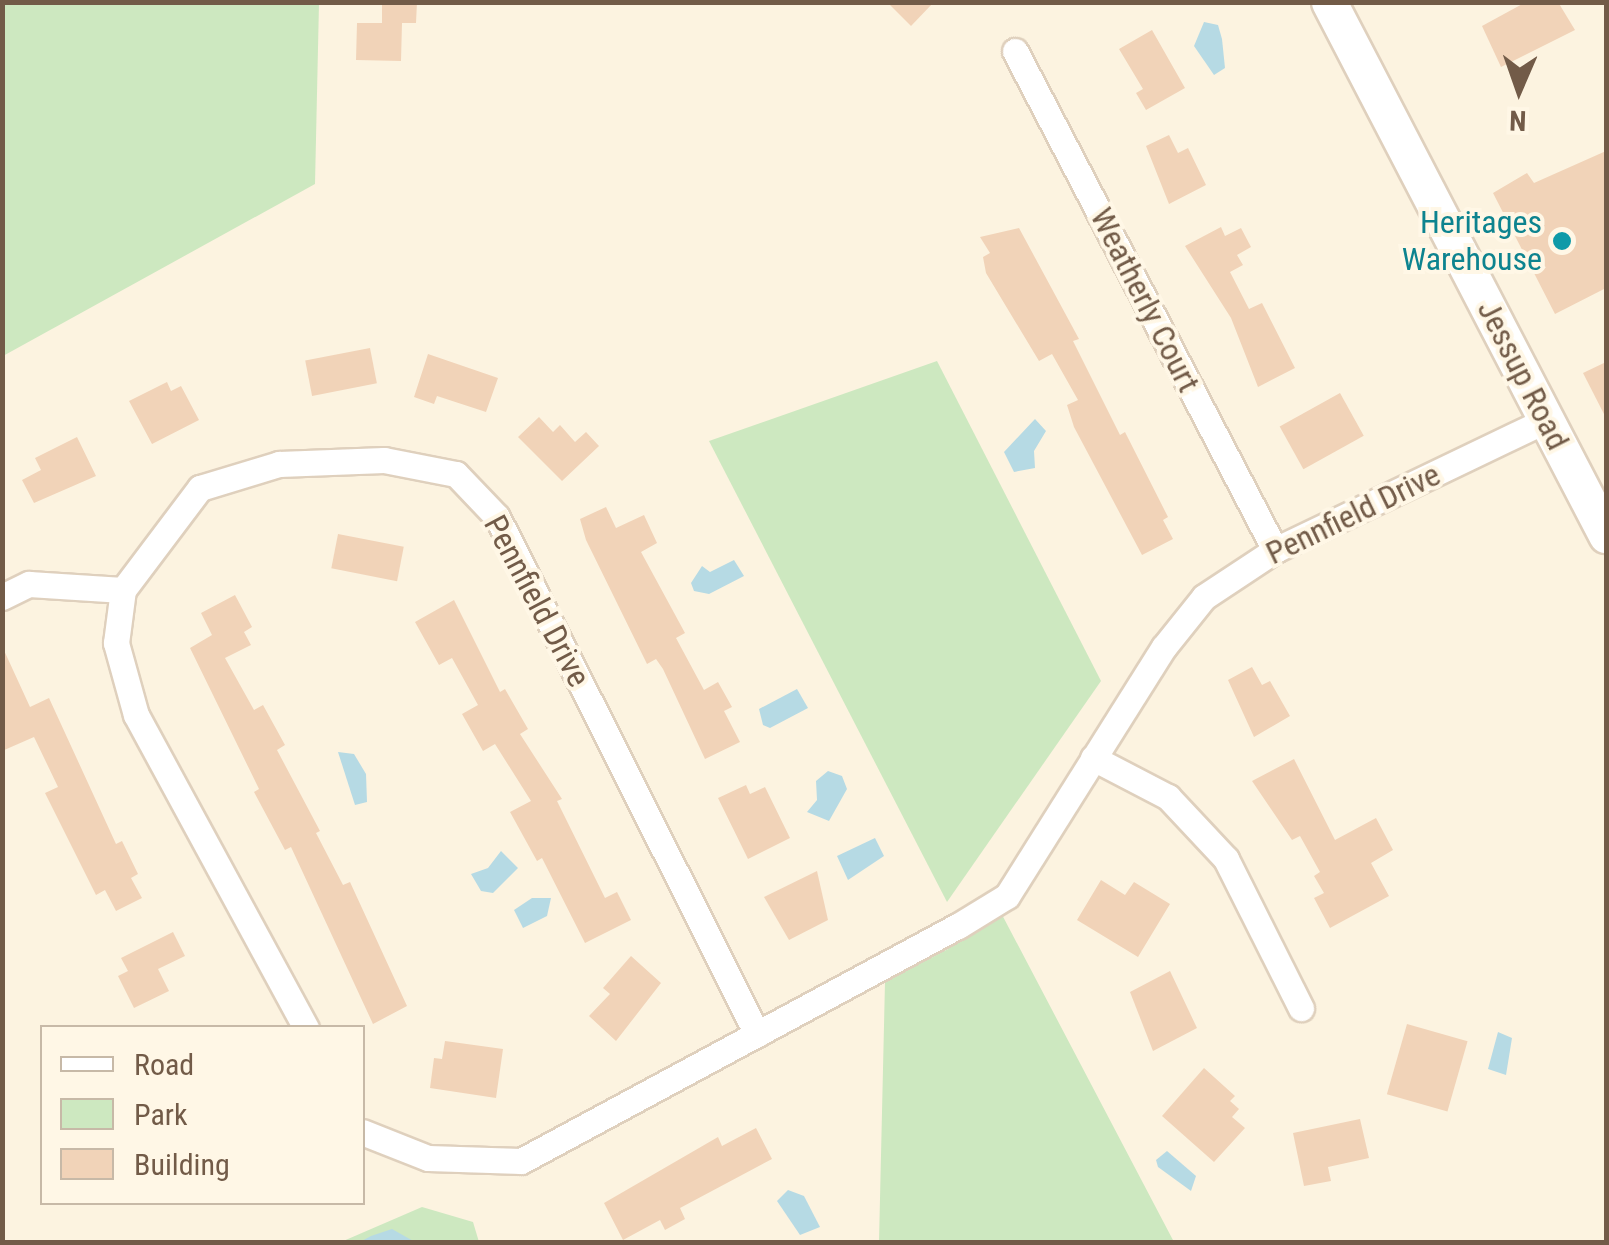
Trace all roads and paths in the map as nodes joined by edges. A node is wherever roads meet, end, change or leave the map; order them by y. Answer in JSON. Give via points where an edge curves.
{"nodes":[{"id":1,"x":1329,"y":2,"type":"edge"},
{"id":2,"x":1014,"y":51,"type":"dead end"},
{"id":3,"x":1546,"y":420,"type":"junction"},
{"id":4,"x":1606,"y":535,"type":"edge"},
{"id":5,"x":1274,"y":550,"type":"junction"},
{"id":6,"x":123,"y":590,"type":"junction"},
{"id":7,"x":2,"y":597,"type":"edge"},
{"id":8,"x":1093,"y":758,"type":"junction"},
{"id":9,"x":1302,"y":1008,"type":"dead end"},
{"id":10,"x":304,"y":1025,"type":"edge"},
{"id":11,"x":757,"y":1034,"type":"junction"},
{"id":12,"x":365,"y":1133,"type":"edge"}],
"edges":[{"from":1,"to":3,"type":"street","name":"Jessup Road"},
{"from":2,"to":5,"type":"street","name":"Weatherly Court"},
{"from":3,"to":4,"type":"street","name":"Jessup Road"},
{"from":3,"to":5,"type":"street","name":"Pennfield Drive"},
{"from":5,"to":8,"type":"street","name":"Pennfield Drive","via":[[1204,596]]},
{"from":6,"to":7,"type":"street","via":[[28,584]]},
{"from":6,"to":10,"type":"street","name":"Pennfield Drive","via":[[116,643],[136,715]]},
{"from":6,"to":11,"type":"street","name":"Pennfield Drive","via":[[200,488],[279,464],[384,460],[456,474],[497,517]]},
{"from":8,"to":9,"type":"street","via":[[1168,797],[1226,859]]},
{"from":8,"to":11,"type":"street","name":"Pennfield Drive","via":[[1006,896]]},
{"from":11,"to":12,"type":"street","name":"Pennfield Drive","via":[[521,1161],[428,1158]]}]}
